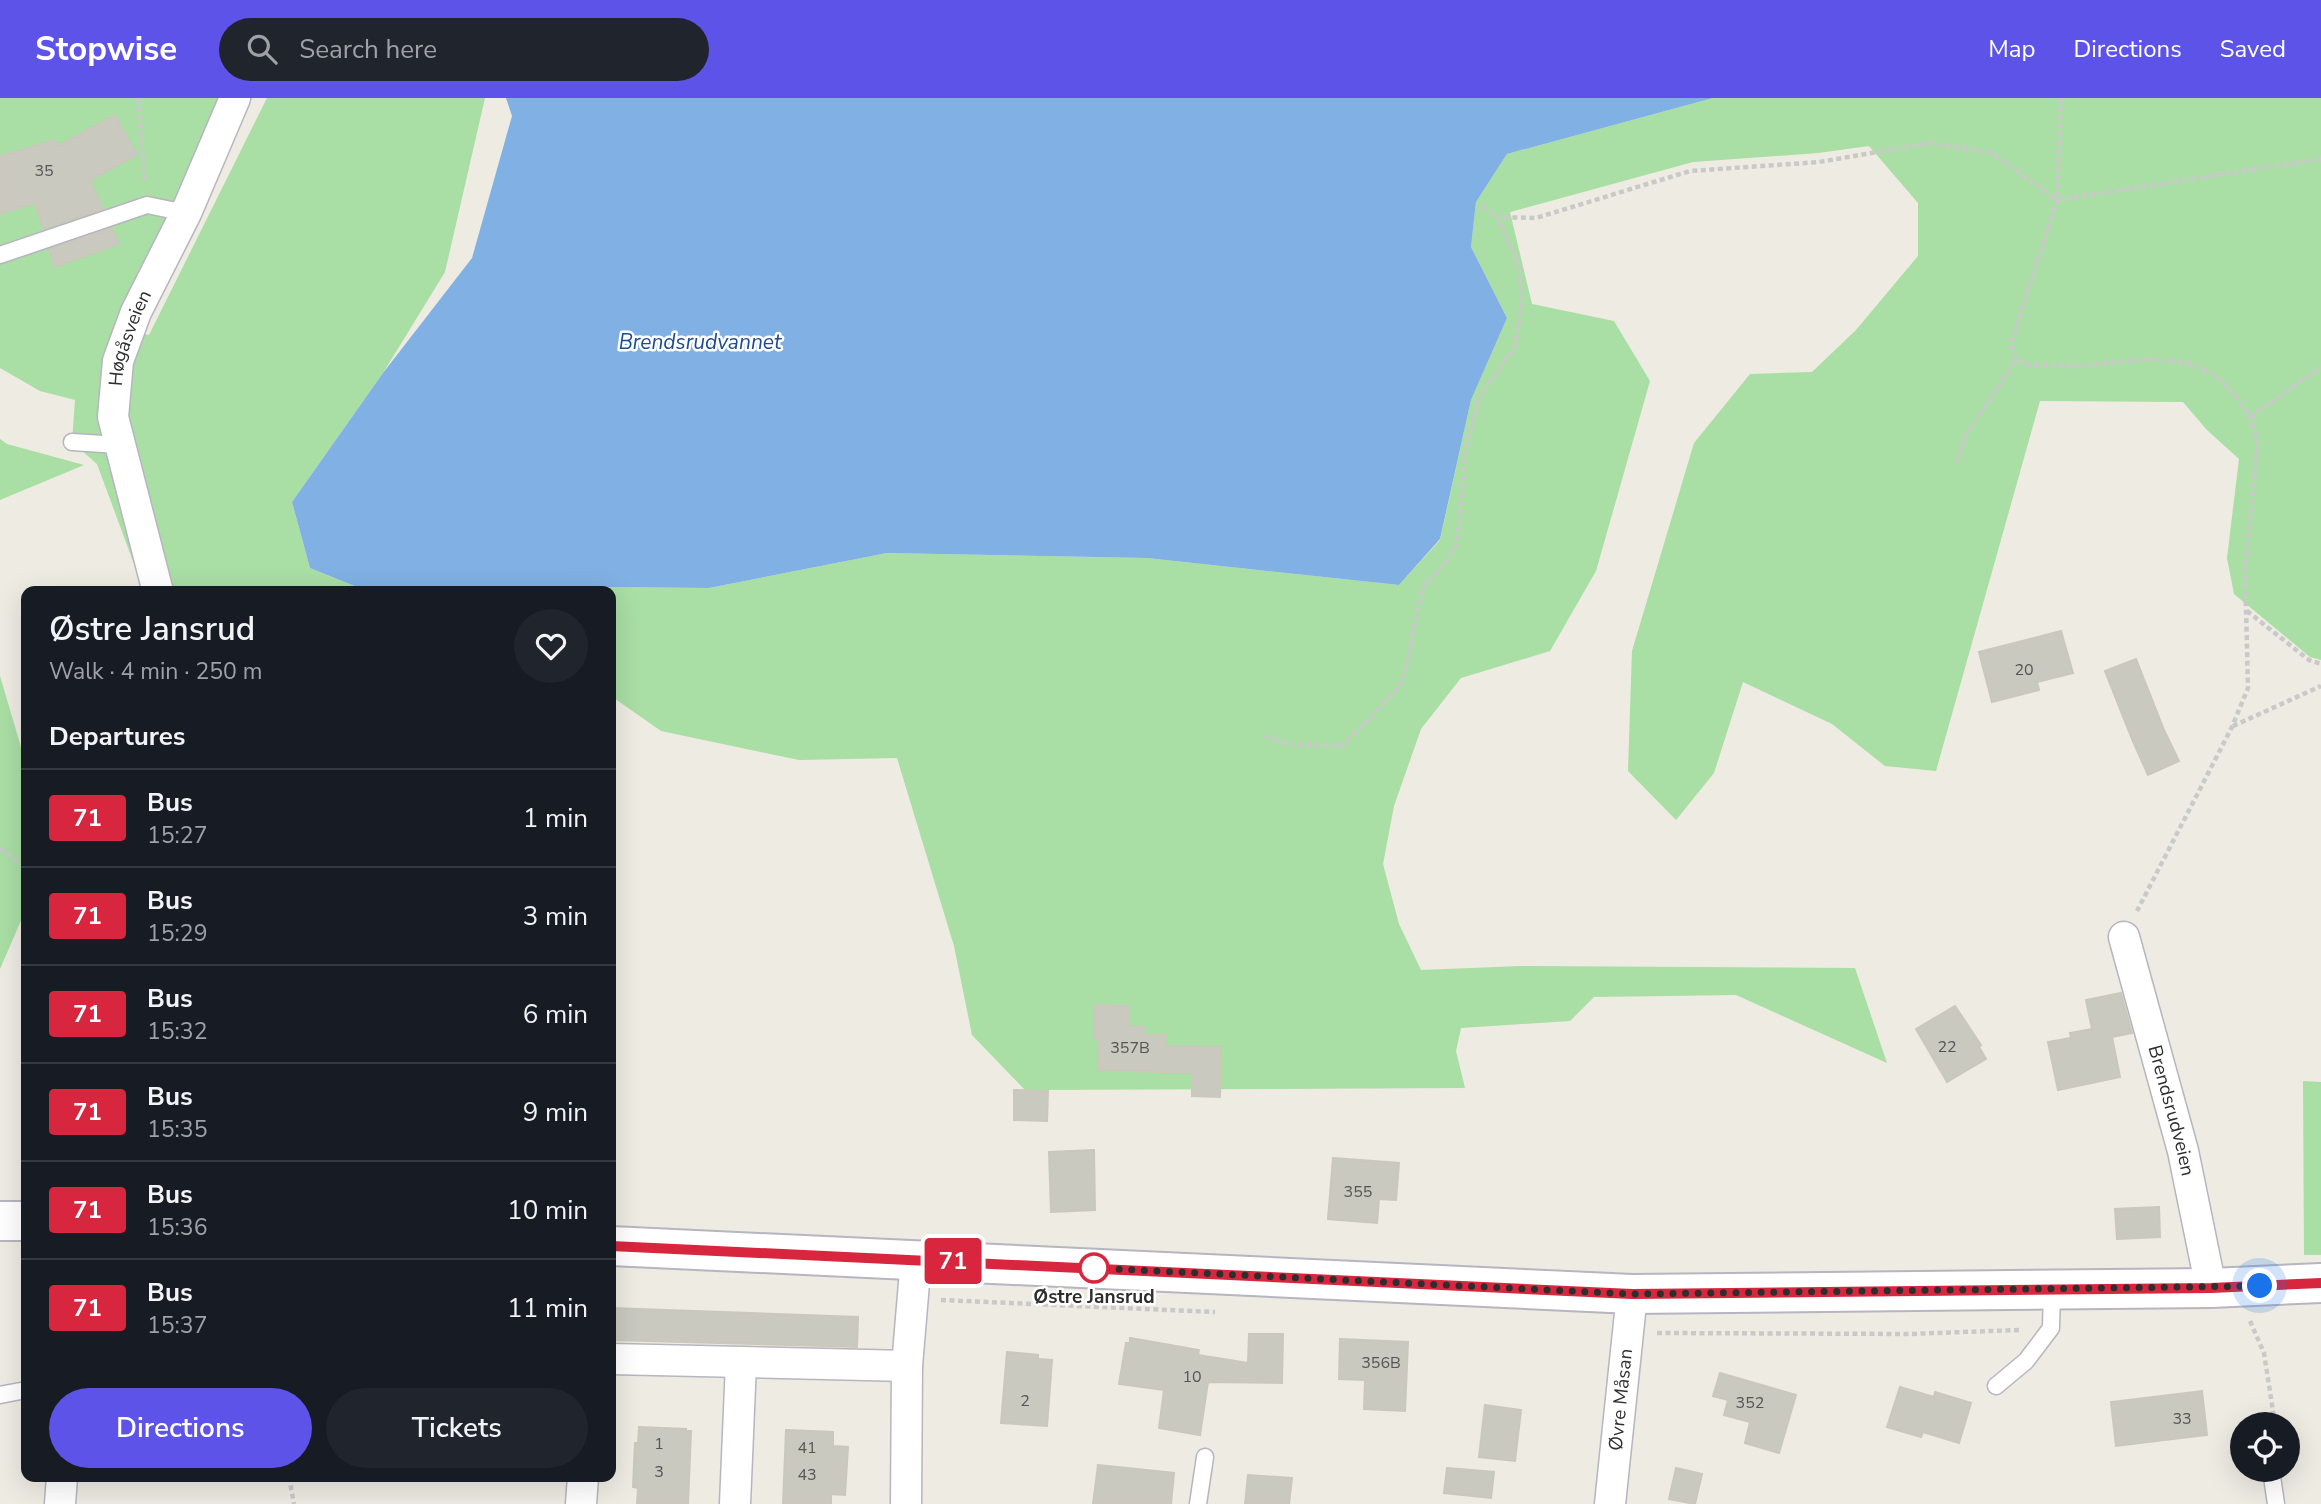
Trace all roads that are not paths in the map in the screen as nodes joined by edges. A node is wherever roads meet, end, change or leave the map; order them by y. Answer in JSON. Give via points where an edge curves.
{"nodes":[{"id":1,"x":235,"y":98,"type":"edge"},
{"id":2,"x":186,"y":213,"type":"junction"},
{"id":3,"x":0,"y":255,"type":"edge"},
{"id":4,"x":72,"y":442,"type":"dead end"},
{"id":5,"x":118,"y":445,"type":"junction"},
{"id":6,"x":156,"y":586,"type":"edge"},
{"id":7,"x":2124,"y":937,"type":"road end"},
{"id":8,"x":0,"y":1221,"type":"edge"},
{"id":9,"x":21,"y":1221,"type":"edge"},
{"id":10,"x":616,"y":1245,"type":"edge"},
{"id":11,"x":916,"y":1259,"type":"junction"},
{"id":12,"x":2321,"y":1283,"type":"edge"},
{"id":13,"x":2224,"y":1288,"type":"junction"},
{"id":14,"x":2052,"y":1290,"type":"junction"},
{"id":15,"x":1632,"y":1294,"type":"junction"},
{"id":16,"x":616,"y":1359,"type":"edge"},
{"id":17,"x":741,"y":1363,"type":"junction"},
{"id":18,"x":907,"y":1366,"type":"junction"},
{"id":19,"x":1996,"y":1386,"type":"dead end"},
{"id":20,"x":21,"y":1391,"type":"edge"},
{"id":21,"x":0,"y":1395,"type":"edge"},
{"id":22,"x":1205,"y":1457,"type":"dead end"},
{"id":23,"x":62,"y":1482,"type":"edge"},
{"id":24,"x":583,"y":1482,"type":"edge"},
{"id":25,"x":2273,"y":1482,"type":"edge"},
{"id":26,"x":60,"y":1504,"type":"edge"},
{"id":27,"x":581,"y":1504,"type":"edge"},
{"id":28,"x":735,"y":1504,"type":"edge"},
{"id":29,"x":906,"y":1504,"type":"edge"},
{"id":30,"x":1198,"y":1504,"type":"edge"},
{"id":31,"x":1610,"y":1504,"type":"edge"},
{"id":32,"x":2276,"y":1504,"type":"edge"}],
"edges":[{"from":1,"to":2,"type":"street","name":"Høgåsveien"},
{"from":2,"to":3,"type":"lane","via":[[147,205]]},
{"from":2,"to":5,"type":"street","name":"Høgåsveien","via":[[136,312],[118,361],[113,417]]},
{"from":4,"to":5,"type":"lane"},
{"from":5,"to":6,"type":"street","name":"Høgåsveien"},
{"from":7,"to":13,"type":"street","name":"Brendsrudveien"},
{"from":8,"to":9,"type":"main road"},
{"from":10,"to":11,"type":"main road"},
{"from":11,"to":15,"type":"main road"},
{"from":11,"to":18,"type":"street"},
{"from":12,"to":13,"type":"main road"},
{"from":13,"to":14,"type":"main road"},
{"from":14,"to":15,"type":"main road"},
{"from":14,"to":19,"type":"lane","via":[[2051,1328],[2026,1361]]},
{"from":15,"to":31,"type":"street","name":"Øvre Måsan"},
{"from":16,"to":17,"type":"street"},
{"from":17,"to":18,"type":"street"},
{"from":17,"to":28,"type":"street"},
{"from":18,"to":29,"type":"street"},
{"from":20,"to":21,"type":"lane"},
{"from":22,"to":30,"type":"lane"},
{"from":23,"to":26,"type":"street"},
{"from":24,"to":27,"type":"street"},
{"from":25,"to":32,"type":"lane"}]}
